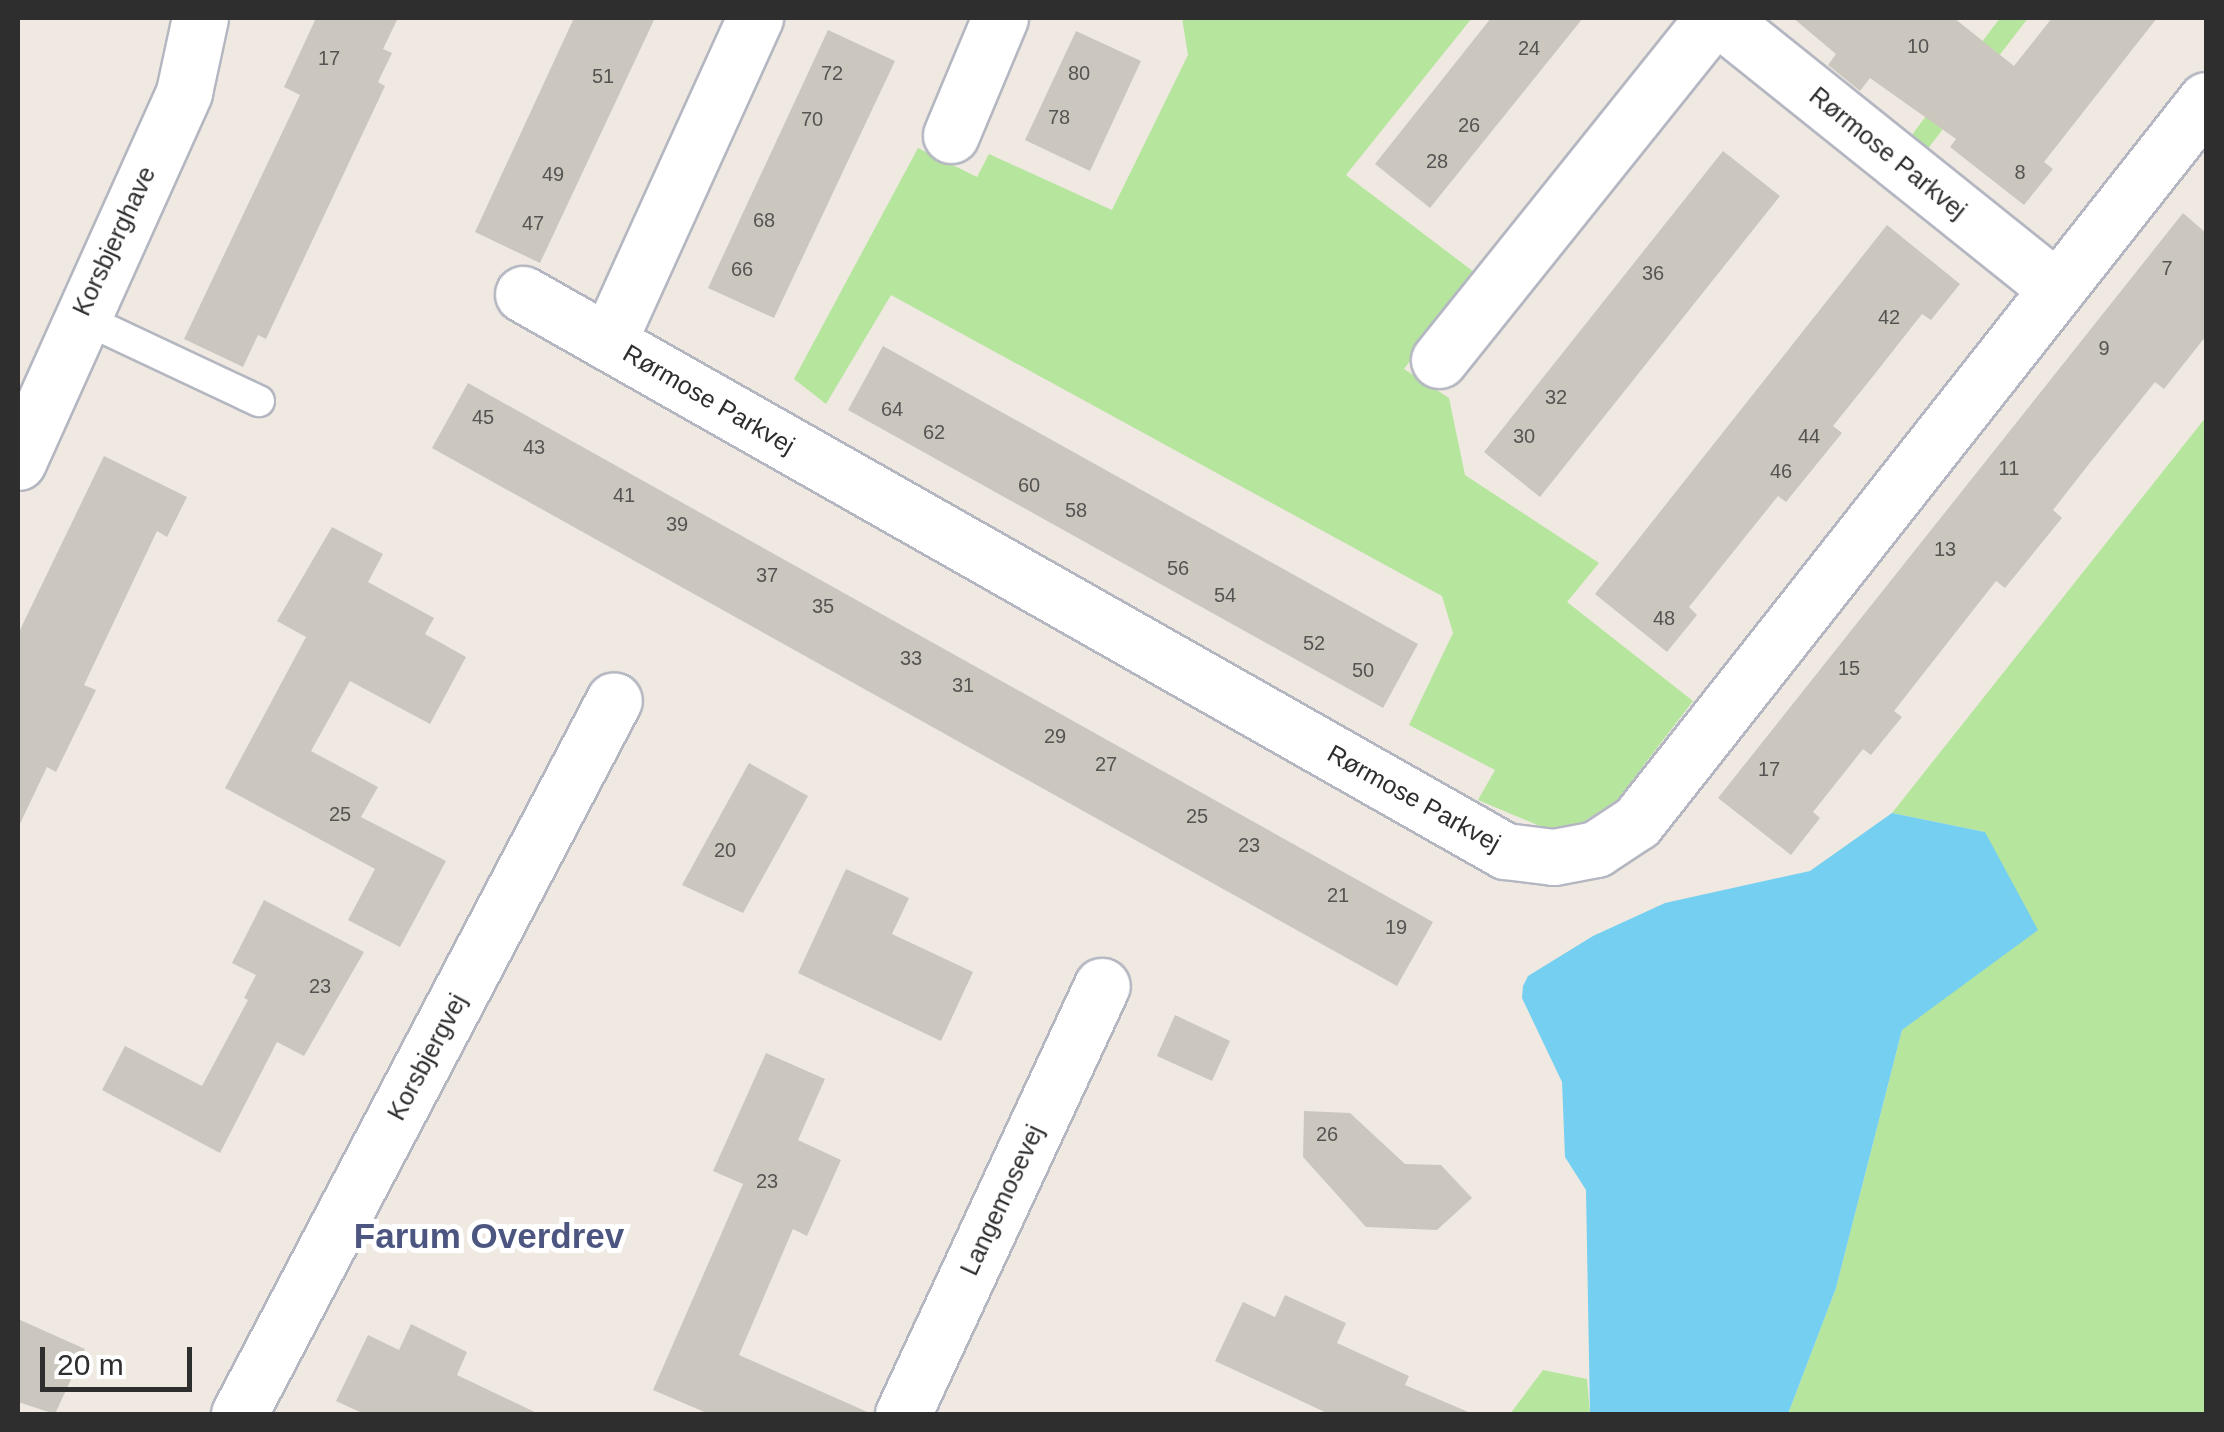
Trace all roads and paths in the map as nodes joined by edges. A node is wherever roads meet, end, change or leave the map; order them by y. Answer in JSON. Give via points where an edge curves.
{"nodes":[{"id":1,"x":200,"y":18,"type":"edge"},
{"id":2,"x":755,"y":18,"type":"edge"},
{"id":3,"x":1000,"y":18,"type":"edge"},
{"id":4,"x":1716,"y":18,"type":"edge"},
{"id":5,"x":2206,"y":100,"type":"edge"},
{"id":6,"x":951,"y":134,"type":"dead end"},
{"id":7,"x":2058,"y":289,"type":"junction"},
{"id":8,"x":524,"y":294,"type":"dead end"},
{"id":9,"x":78,"y":316,"type":"junction"},
{"id":10,"x":608,"y":342,"type":"junction"},
{"id":11,"x":1440,"y":360,"type":"dead end"},
{"id":12,"x":259,"y":401,"type":"dead end"},
{"id":13,"x":18,"y":462,"type":"edge"},
{"id":14,"x":614,"y":700,"type":"dead end"},
{"id":15,"x":1102,"y":986,"type":"dead end"},
{"id":16,"x":240,"y":1414,"type":"edge"},
{"id":17,"x":903,"y":1414,"type":"edge"}],
"edges":[{"from":1,"to":9,"type":"street","name":"Korsbjerghave","via":[[184,92]]},
{"from":2,"to":10,"type":"street","name":"Rørmose Parkvej"},
{"from":3,"to":6,"type":"street"},
{"from":4,"to":7,"type":"street","name":"Rørmose Parkvej"},
{"from":4,"to":11,"type":"street","name":"Rørmose Parkvej"},
{"from":5,"to":7,"type":"street","name":"Rørmose Parkvej"},
{"from":7,"to":10,"type":"street","name":"Rørmose Parkvej","via":[[1637,822],[1596,849],[1554,858],[1505,850]]},
{"from":8,"to":10,"type":"street","name":"Rørmose Parkvej"},
{"from":9,"to":12,"type":"lane"},
{"from":9,"to":13,"type":"street","name":"Korsbjerghave"},
{"from":14,"to":16,"type":"street","name":"Korsbjergvej"},
{"from":15,"to":17,"type":"street","name":"Langemosevej"}]}
